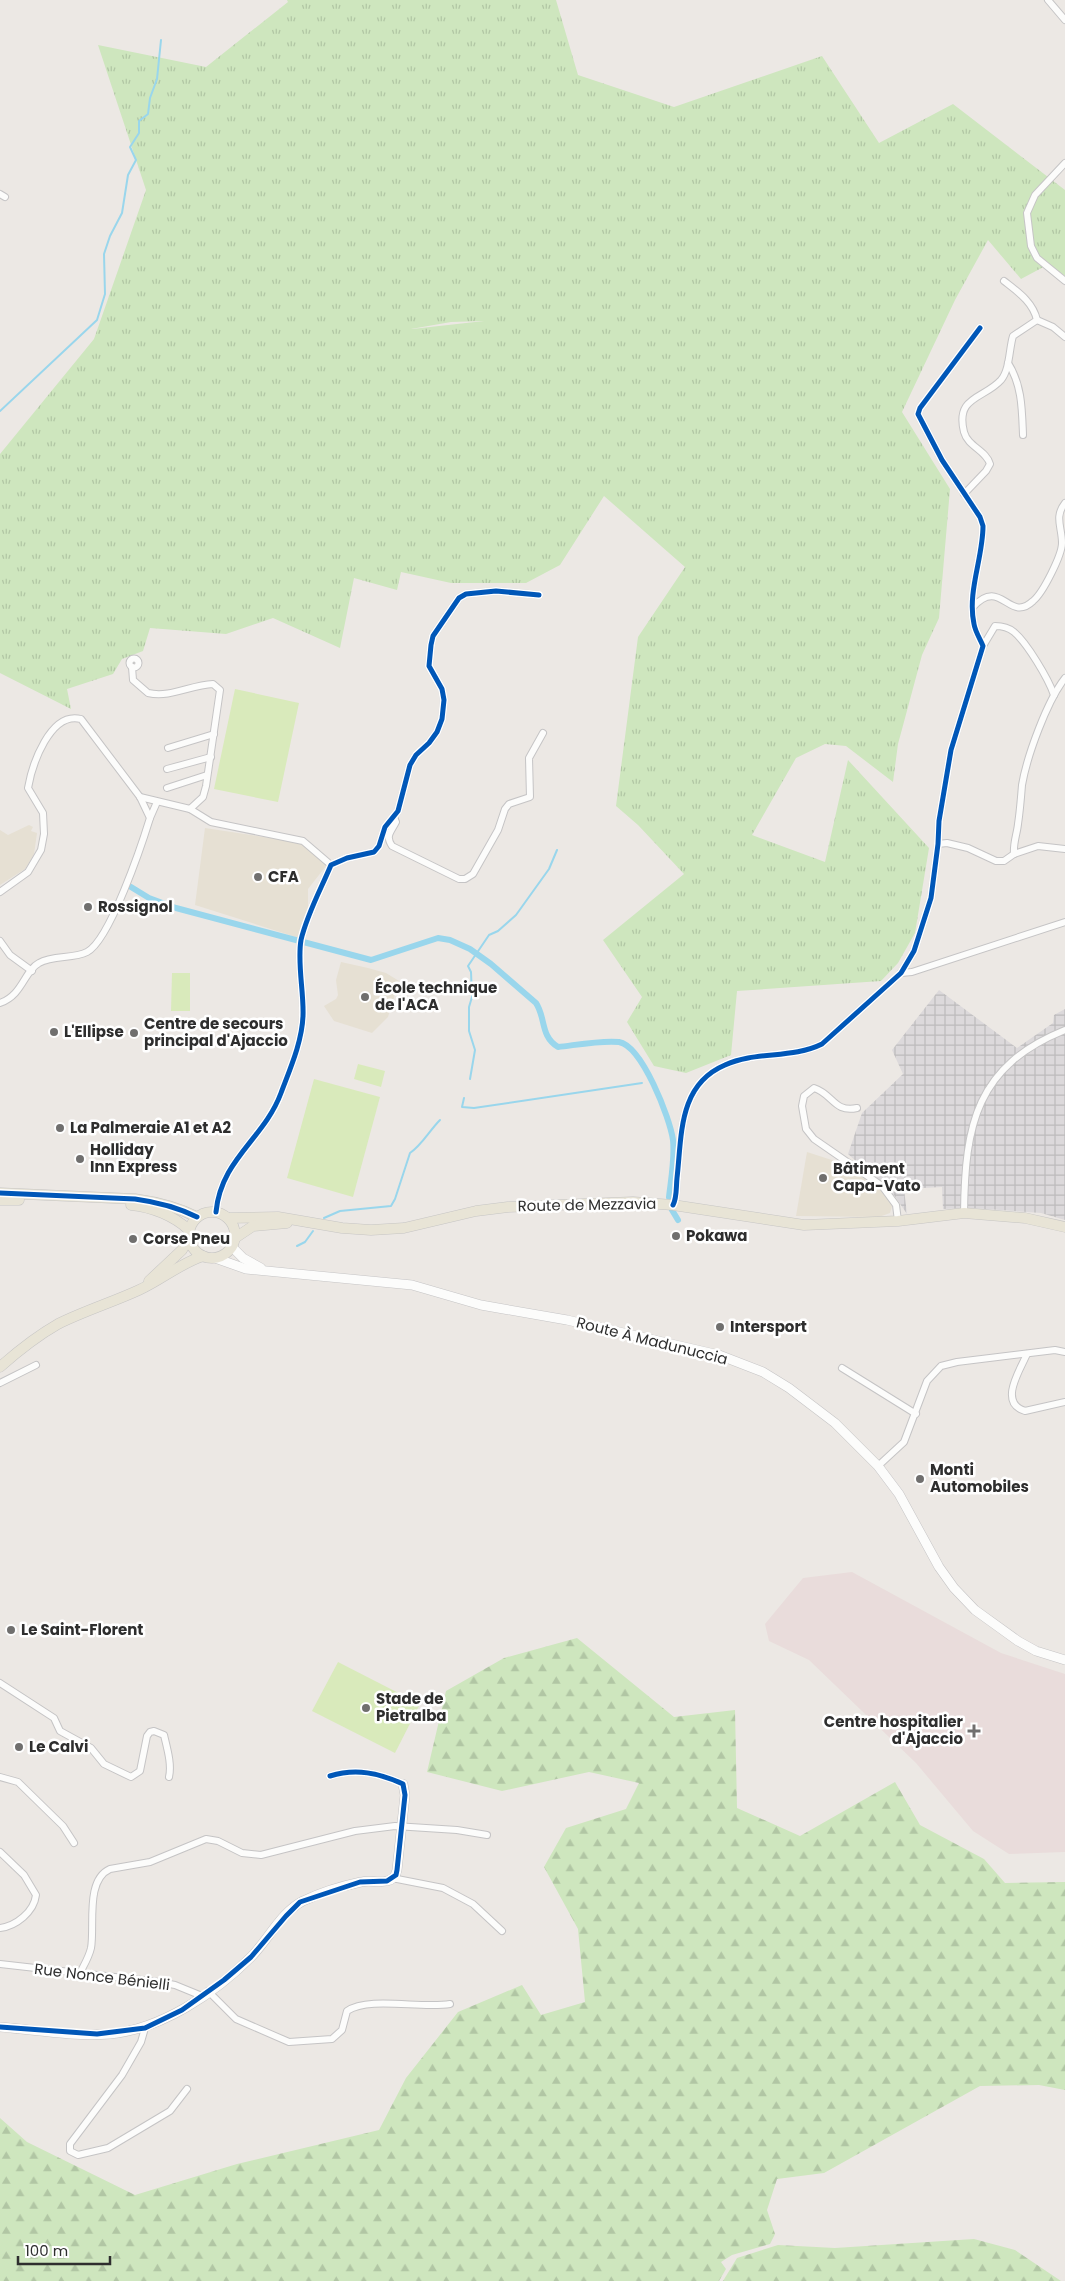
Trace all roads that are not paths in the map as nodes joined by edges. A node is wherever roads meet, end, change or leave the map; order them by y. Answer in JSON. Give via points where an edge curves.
{"nodes":[{"id":1,"x":1048,"y":0,"type":"edge"},
{"id":2,"x":1065,"y":20,"type":"edge"},
{"id":3,"x":1065,"y":163,"type":"edge"},
{"id":4,"x":1004,"y":281,"type":"dead end"},
{"id":5,"x":1065,"y":281,"type":"edge"},
{"id":6,"x":1037,"y":320,"type":"junction"},
{"id":7,"x":980,"y":328,"type":"dead end"},
{"id":8,"x":1065,"y":337,"type":"edge"},
{"id":9,"x":1008,"y":363,"type":"junction"},
{"id":10,"x":1023,"y":435,"type":"dead end"},
{"id":11,"x":964,"y":494,"type":"junction"},
{"id":12,"x":1065,"y":503,"type":"edge"},
{"id":13,"x":539,"y":595,"type":"dead end"},
{"id":14,"x":973,"y":607,"type":"junction"},
{"id":15,"x":983,"y":646,"type":"junction"},
{"id":16,"x":132,"y":667,"type":"dead end"},
{"id":17,"x":1065,"y":678,"type":"edge"},
{"id":18,"x":1054,"y":695,"type":"junction"},
{"id":19,"x":544,"y":732,"type":"dead end"},
{"id":20,"x":214,"y":734,"type":"junction"},
{"id":21,"x":168,"y":748,"type":"dead end"},
{"id":22,"x":211,"y":757,"type":"junction"},
{"id":23,"x":167,"y":769,"type":"dead end"},
{"id":24,"x":207,"y":776,"type":"junction"},
{"id":25,"x":167,"y":788,"type":"dead end"},
{"id":26,"x":140,"y":797,"type":"junction"},
{"id":27,"x":156,"y":802,"type":"junction"},
{"id":28,"x":190,"y":809,"type":"junction"},
{"id":29,"x":394,"y":817,"type":"junction"},
{"id":30,"x":150,"y":818,"type":"junction"},
{"id":31,"x":938,"y":844,"type":"junction"},
{"id":32,"x":1065,"y":849,"type":"edge"},
{"id":33,"x":1014,"y":854,"type":"junction"},
{"id":34,"x":331,"y":866,"type":"junction"},
{"id":35,"x":0,"y":892,"type":"edge"},
{"id":36,"x":1065,"y":922,"type":"edge"},
{"id":37,"x":0,"y":941,"type":"edge"},
{"id":38,"x":32,"y":971,"type":"junction"},
{"id":39,"x":901,"y":972,"type":"junction"},
{"id":40,"x":0,"y":1003,"type":"edge"},
{"id":41,"x":1065,"y":1030,"type":"edge"},
{"id":42,"x":857,"y":1108,"type":"dead end"},
{"id":43,"x":0,"y":1193,"type":"edge"},
{"id":44,"x":0,"y":1200,"type":"edge"},
{"id":45,"x":673,"y":1205,"type":"junction"},
{"id":46,"x":216,"y":1212,"type":"junction"},
{"id":47,"x":964,"y":1213,"type":"junction"},
{"id":48,"x":197,"y":1217,"type":"junction"},
{"id":49,"x":228,"y":1218,"type":"junction"},
{"id":50,"x":898,"y":1221,"type":"junction"},
{"id":51,"x":318,"y":1224,"type":"junction"},
{"id":52,"x":1065,"y":1227,"type":"edge"},
{"id":53,"x":189,"y":1234,"type":"junction"},
{"id":54,"x":234,"y":1243,"type":"junction"},
{"id":55,"x":203,"y":1256,"type":"junction"},
{"id":56,"x":215,"y":1258,"type":"junction"},
{"id":57,"x":266,"y":1271,"type":"junction"},
{"id":58,"x":140,"y":1289,"type":"junction"},
{"id":59,"x":1065,"y":1352,"type":"edge"},
{"id":60,"x":1027,"y":1354,"type":"junction"},
{"id":61,"x":36,"y":1365,"type":"dead end"},
{"id":62,"x":0,"y":1367,"type":"edge"},
{"id":63,"x":842,"y":1368,"type":"dead end"},
{"id":64,"x":0,"y":1383,"type":"edge"},
{"id":65,"x":1065,"y":1402,"type":"edge"},
{"id":66,"x":916,"y":1414,"type":"junction"},
{"id":67,"x":878,"y":1466,"type":"junction"},
{"id":68,"x":1065,"y":1660,"type":"edge"},
{"id":69,"x":0,"y":1683,"type":"edge"},
{"id":70,"x":330,"y":1776,"type":"dead end"},
{"id":71,"x":0,"y":1777,"type":"edge"},
{"id":72,"x":169,"y":1777,"type":"dead end"},
{"id":73,"x":404,"y":1784,"type":"joint"},
{"id":74,"x":401,"y":1826,"type":"junction"},
{"id":75,"x":487,"y":1836,"type":"dead end"},
{"id":76,"x":74,"y":1843,"type":"dead end"},
{"id":77,"x":0,"y":1852,"type":"edge"},
{"id":78,"x":392,"y":1878,"type":"junction"},
{"id":79,"x":0,"y":1928,"type":"edge"},
{"id":80,"x":502,"y":1930,"type":"dead end"},
{"id":81,"x":0,"y":1964,"type":"edge"},
{"id":82,"x":80,"y":1973,"type":"junction"},
{"id":83,"x":205,"y":1994,"type":"junction"},
{"id":84,"x":450,"y":2004,"type":"dead end"},
{"id":85,"x":0,"y":2027,"type":"edge"},
{"id":86,"x":145,"y":2028,"type":"junction"},
{"id":87,"x":187,"y":2089,"type":"dead end"}],
"edges":[{"from":1,"to":2,"type":"street"},
{"from":3,"to":5,"type":"street","via":[[1035,195],[1027,214],[1031,246],[1037,258]]},
{"from":4,"to":6,"type":"street","via":[[1026,299]]},
{"from":6,"to":8,"type":"street"},
{"from":6,"to":9,"type":"street","via":[[1013,336]]},
{"from":7,"to":11,"type":"street","via":[[918,414]]},
{"from":9,"to":10,"type":"street","via":[[1015,374],[1022,399]]},
{"from":9,"to":11,"type":"street","via":[[1002,379],[975,397],[964,412],[965,435],[988,457],[990,464]]},
{"from":11,"to":14,"type":"street","via":[[983,526]]},
{"from":12,"to":14,"type":"street","via":[[1057,519],[1062,544],[1059,557],[1033,602],[1016,608],[993,596],[984,597]]},
{"from":13,"to":29,"type":"street","via":[[496,590],[466,594],[459,598],[433,636],[429,666],[442,689],[442,719],[433,737],[410,765],[401,804]]},
{"from":14,"to":15,"type":"street","via":[[974,624]]},
{"from":15,"to":18,"type":"street","via":[[995,626],[1013,631],[1045,675]]},
{"from":15,"to":31,"type":"street","via":[[951,750],[938,820]]},
{"from":16,"to":20,"type":"street","via":[[133,680],[148,693],[169,694],[202,684],[214,684],[220,690]]},
{"from":17,"to":18,"type":"street"},
{"from":18,"to":33,"type":"street","via":[[1023,783]]},
{"from":19,"to":29,"type":"street","via":[[529,758],[530,797],[509,804],[505,809],[498,830],[473,874],[466,879],[459,879],[392,846],[388,836],[396,822]]},
{"from":20,"to":21,"type":"street"},
{"from":20,"to":22,"type":"street"},
{"from":22,"to":23,"type":"street"},
{"from":22,"to":24,"type":"street"},
{"from":24,"to":25,"type":"street"},
{"from":24,"to":28,"type":"street","via":[[202,797]]},
{"from":26,"to":27,"type":"street"},
{"from":26,"to":30,"type":"street"},
{"from":26,"to":35,"type":"street","via":[[81,719],[75,717],[59,724],[40,749],[28,788],[43,813],[41,850],[28,872]]},
{"from":27,"to":28,"type":"street"},
{"from":27,"to":30,"type":"street"},
{"from":28,"to":34,"type":"street","via":[[211,822],[303,841]]},
{"from":29,"to":34,"type":"street","via":[[385,827],[374,852],[347,858]]},
{"from":30,"to":38,"type":"street","via":[[126,885],[100,938],[90,951],[40,962]]},
{"from":31,"to":33,"type":"street","via":[[968,848],[996,861],[1004,861]]},
{"from":31,"to":39,"type":"street","via":[[931,898],[914,951]]},
{"from":32,"to":33,"type":"street","via":[[1038,846]]},
{"from":34,"to":46,"type":"street","via":[[301,941],[303,1018],[297,1048],[280,1096],[266,1122],[222,1181]]},
{"from":36,"to":39,"type":"street","via":[[912,972]]},
{"from":37,"to":38,"type":"street","via":[[10,955]]},
{"from":38,"to":40,"type":"street","via":[[12,996]]},
{"from":39,"to":45,"type":"street","via":[[822,1044],[809,1051],[726,1064],[700,1081],[684,1115]]},
{"from":41,"to":47,"type":"street","via":[[1023,1050],[1010,1061],[978,1108],[972,1123],[964,1174]]},
{"from":42,"to":50,"type":"street","via":[[840,1108],[821,1090],[814,1088],[804,1096],[802,1106],[806,1129],[814,1140],[890,1194],[896,1205]]},
{"from":43,"to":48,"type":"main road","via":[[135,1199],[157,1202]]},
{"from":44,"to":53,"type":"main road","via":[[138,1206],[179,1220]]},
{"from":45,"to":50,"type":"main road","name":"Route de Mezzavia","via":[[804,1225]]},
{"from":45,"to":51,"type":"main road","name":"Route de Mezzavia","via":[[633,1202],[508,1207],[404,1228],[371,1230]]},
{"from":46,"to":48,"type":"main road","via":[[209,1211]]},
{"from":46,"to":49,"type":"main road"},
{"from":47,"to":50,"type":"main road","name":"Route de Mezzavia"},
{"from":47,"to":52,"type":"main road","name":"Route de Mezzavia","via":[[1025,1218]]},
{"from":48,"to":53,"type":"main road"},
{"from":49,"to":51,"type":"main road","name":"Route de Mezzavia","via":[[278,1217]]},
{"from":49,"to":54,"type":"main road","via":[[234,1227]]},
{"from":51,"to":54,"type":"main road","name":"Route de Mezzavia","via":[[253,1226]]},
{"from":53,"to":55,"type":"main road","via":[[194,1248]]},
{"from":53,"to":58,"type":"main road","via":[[182,1250]]},
{"from":54,"to":56,"type":"main road","via":[[228,1252]]},
{"from":54,"to":57,"type":"main road","name":"Route À Madunuccia","via":[[243,1258]]},
{"from":55,"to":56,"type":"main road"},
{"from":55,"to":58,"type":"main road","via":[[189,1260],[174,1272]]},
{"from":56,"to":57,"type":"main road","name":"Route À Madunuccia","via":[[246,1269]]},
{"from":57,"to":67,"type":"main road","name":"Route À Madunuccia","via":[[412,1285],[481,1305],[567,1320],[719,1355],[762,1372],[789,1388],[835,1423]]},
{"from":58,"to":62,"type":"main road","via":[[60,1323],[39,1335]]},
{"from":59,"to":60,"type":"street","via":[[1055,1350]]},
{"from":60,"to":65,"type":"street","via":[[1012,1390],[1013,1404],[1025,1411]]},
{"from":60,"to":66,"type":"street","via":[[942,1366],[927,1381]]},
{"from":61,"to":64,"type":"street"},
{"from":63,"to":66,"type":"street"},
{"from":66,"to":67,"type":"street","via":[[904,1442]]},
{"from":67,"to":68,"type":"main road","name":"Route À Madunuccia","via":[[898,1494],[939,1567],[975,1610],[1036,1651]]},
{"from":69,"to":72,"type":"street","via":[[54,1718],[60,1731],[91,1748],[104,1764],[131,1776],[140,1771],[147,1736],[150,1732],[160,1732],[166,1743],[171,1770]]},
{"from":70,"to":73,"type":"street","via":[[358,1771]]},
{"from":71,"to":76,"type":"street","via":[[18,1782],[63,1826]]},
{"from":73,"to":74,"type":"main road"},
{"from":74,"to":75,"type":"street"},
{"from":74,"to":78,"type":"main road","via":[[397,1870]]},
{"from":74,"to":82,"type":"street","via":[[355,1830],[261,1855],[242,1854],[218,1840],[206,1839],[150,1862],[105,1871],[96,1886],[91,1948]]},
{"from":77,"to":79,"type":"street","via":[[24,1875],[36,1894],[27,1913],[13,1924]]},
{"from":78,"to":80,"type":"street","via":[[443,1888],[473,1904]]},
{"from":78,"to":83,"type":"main road","via":[[360,1882],[300,1902],[251,1957]]},
{"from":81,"to":82,"type":"street","name":"Rue Nonce Bénielli"},
{"from":82,"to":83,"type":"street","name":"Rue Nonce Bénielli","via":[[159,1982]]},
{"from":83,"to":84,"type":"street","via":[[236,2019],[289,2042],[332,2039],[342,2030],[347,2011],[363,2004],[435,2007]]},
{"from":83,"to":86,"type":"main road","via":[[182,2010]]},
{"from":85,"to":86,"type":"main road","via":[[97,2034]]},
{"from":86,"to":87,"type":"street","via":[[130,2062],[70,2144],[70,2151],[78,2155],[114,2144],[170,2111]]}]}
